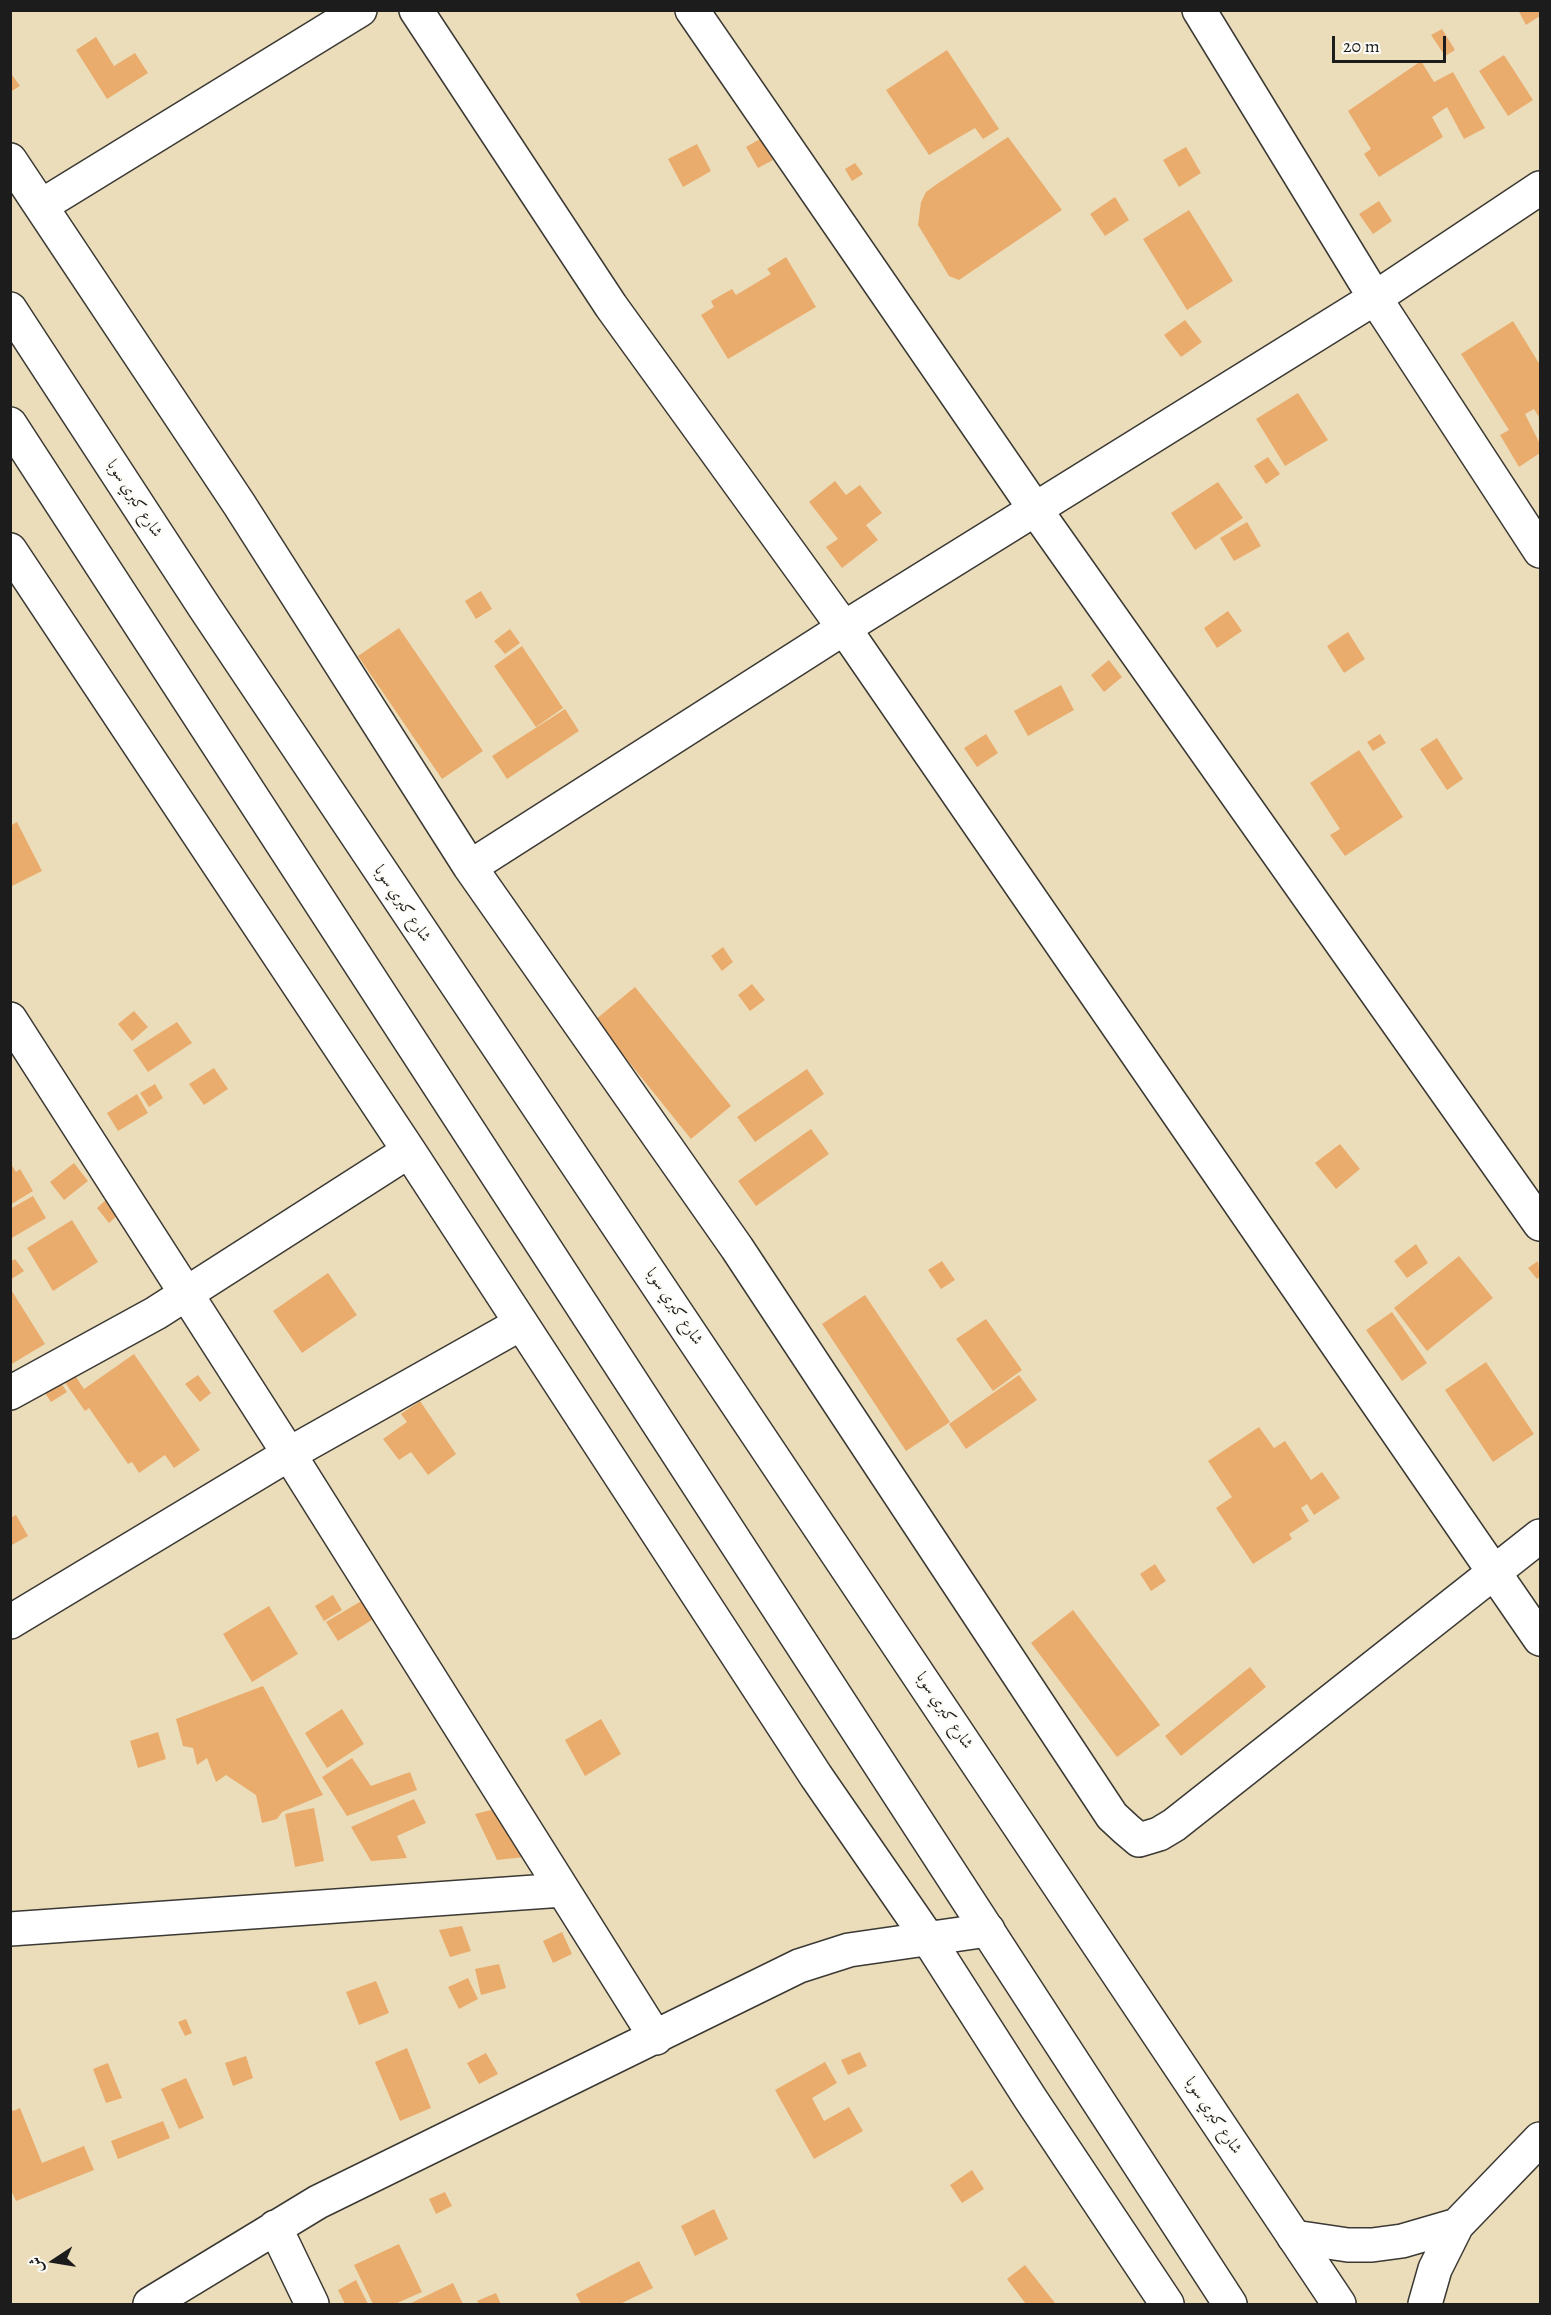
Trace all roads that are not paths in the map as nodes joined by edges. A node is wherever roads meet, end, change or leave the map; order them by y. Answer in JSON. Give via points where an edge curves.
{"nodes":[{"id":1,"x":360,"y":10,"type":"edge"},
{"id":2,"x":416,"y":10,"type":"edge"},
{"id":3,"x":692,"y":10,"type":"edge"},
{"id":4,"x":1199,"y":10,"type":"edge"},
{"id":5,"x":10,"y":160,"type":"edge"},
{"id":6,"x":1540,"y":188,"type":"edge"},
{"id":7,"x":41,"y":207,"type":"junction"},
{"id":8,"x":1375,"y":298,"type":"junction"},
{"id":9,"x":10,"y":309,"type":"edge"},
{"id":10,"x":10,"y":424,"type":"edge"},
{"id":11,"x":1035,"y":509,"type":"junction"},
{"id":12,"x":10,"y":549,"type":"edge"},
{"id":13,"x":1540,"y":551,"type":"edge"},
{"id":14,"x":844,"y":628,"type":"junction"},
{"id":15,"x":470,"y":867,"type":"junction"},
{"id":16,"x":10,"y":1019,"type":"edge"},
{"id":17,"x":20,"y":1054,"type":"edge"},
{"id":18,"x":409,"y":1151,"type":"junction"},
{"id":19,"x":1540,"y":1224,"type":"edge"},
{"id":20,"x":186,"y":1293,"type":"junction"},
{"id":21,"x":520,"y":1324,"type":"junction"},
{"id":22,"x":10,"y":1393,"type":"edge"},
{"id":23,"x":289,"y":1454,"type":"junction"},
{"id":24,"x":1540,"y":1536,"type":"edge"},
{"id":25,"x":1495,"y":1571,"type":"junction"},
{"id":26,"x":10,"y":1622,"type":"edge"},
{"id":27,"x":1540,"y":1639,"type":"edge"},
{"id":28,"x":563,"y":1890,"type":"junction"},
{"id":29,"x":10,"y":1929,"type":"edge"},
{"id":30,"x":988,"y":1930,"type":"junction"},
{"id":31,"x":927,"y":1937,"type":"junction"},
{"id":32,"x":656,"y":2038,"type":"junction"},
{"id":33,"x":1540,"y":2139,"type":"edge"},
{"id":34,"x":1457,"y":2225,"type":"junction"},
{"id":35,"x":275,"y":2227,"type":"junction"},
{"id":36,"x":1294,"y":2237,"type":"junction"},
{"id":37,"x":150,"y":2304,"type":"edge"},
{"id":38,"x":312,"y":2304,"type":"edge"},
{"id":39,"x":1167,"y":2304,"type":"edge"},
{"id":40,"x":1230,"y":2304,"type":"edge"},
{"id":41,"x":1339,"y":2304,"type":"edge"},
{"id":42,"x":1425,"y":2304,"type":"edge"}],
"edges":[{"from":1,"to":7,"type":"main road"},
{"from":2,"to":14,"type":"main road","via":[[611,306]]},
{"from":3,"to":11,"type":"main road"},
{"from":4,"to":8,"type":"main road"},
{"from":5,"to":7,"type":"main road"},
{"from":6,"to":8,"type":"main road"},
{"from":7,"to":15,"type":"main road","via":[[239,504]]},
{"from":8,"to":11,"type":"main road"},
{"from":8,"to":13,"type":"main road"},
{"from":9,"to":36,"type":"main road","name":"شارع كبري سوبا","via":[[211,618]]},
{"from":10,"to":30,"type":"main road"},
{"from":11,"to":14,"type":"main road"},
{"from":11,"to":19,"type":"main road"},
{"from":12,"to":18,"type":"main road"},
{"from":14,"to":15,"type":"main road"},
{"from":14,"to":25,"type":"main road"},
{"from":15,"to":25,"type":"main road","via":[[737,1248],[1112,1816],[1139,1840],[1174,1825]]},
{"from":16,"to":17,"type":"main road"},
{"from":17,"to":20,"type":"main road"},
{"from":18,"to":20,"type":"main road"},
{"from":18,"to":21,"type":"main road"},
{"from":20,"to":22,"type":"main road"},
{"from":20,"to":23,"type":"main road"},
{"from":21,"to":23,"type":"main road"},
{"from":21,"to":31,"type":"main road","via":[[816,1776]]},
{"from":23,"to":26,"type":"main road"},
{"from":23,"to":28,"type":"main road"},
{"from":24,"to":25,"type":"main road"},
{"from":25,"to":27,"type":"main road"},
{"from":28,"to":29,"type":"main road"},
{"from":28,"to":32,"type":"main road"},
{"from":30,"to":31,"type":"main road"},
{"from":30,"to":40,"type":"main road"},
{"from":31,"to":32,"type":"main road","via":[[849,1950],[799,1966]]},
{"from":31,"to":39,"type":"main road"},
{"from":32,"to":35,"type":"main road","via":[[318,2202]]},
{"from":33,"to":34,"type":"main road"},
{"from":34,"to":36,"type":"main road","via":[[1372,2246]]},
{"from":34,"to":42,"type":"main road","via":[[1435,2269]]},
{"from":35,"to":37,"type":"main road"},
{"from":35,"to":38,"type":"main road"},
{"from":36,"to":41,"type":"main road","name":"شارع كبري سوبا"}]}
